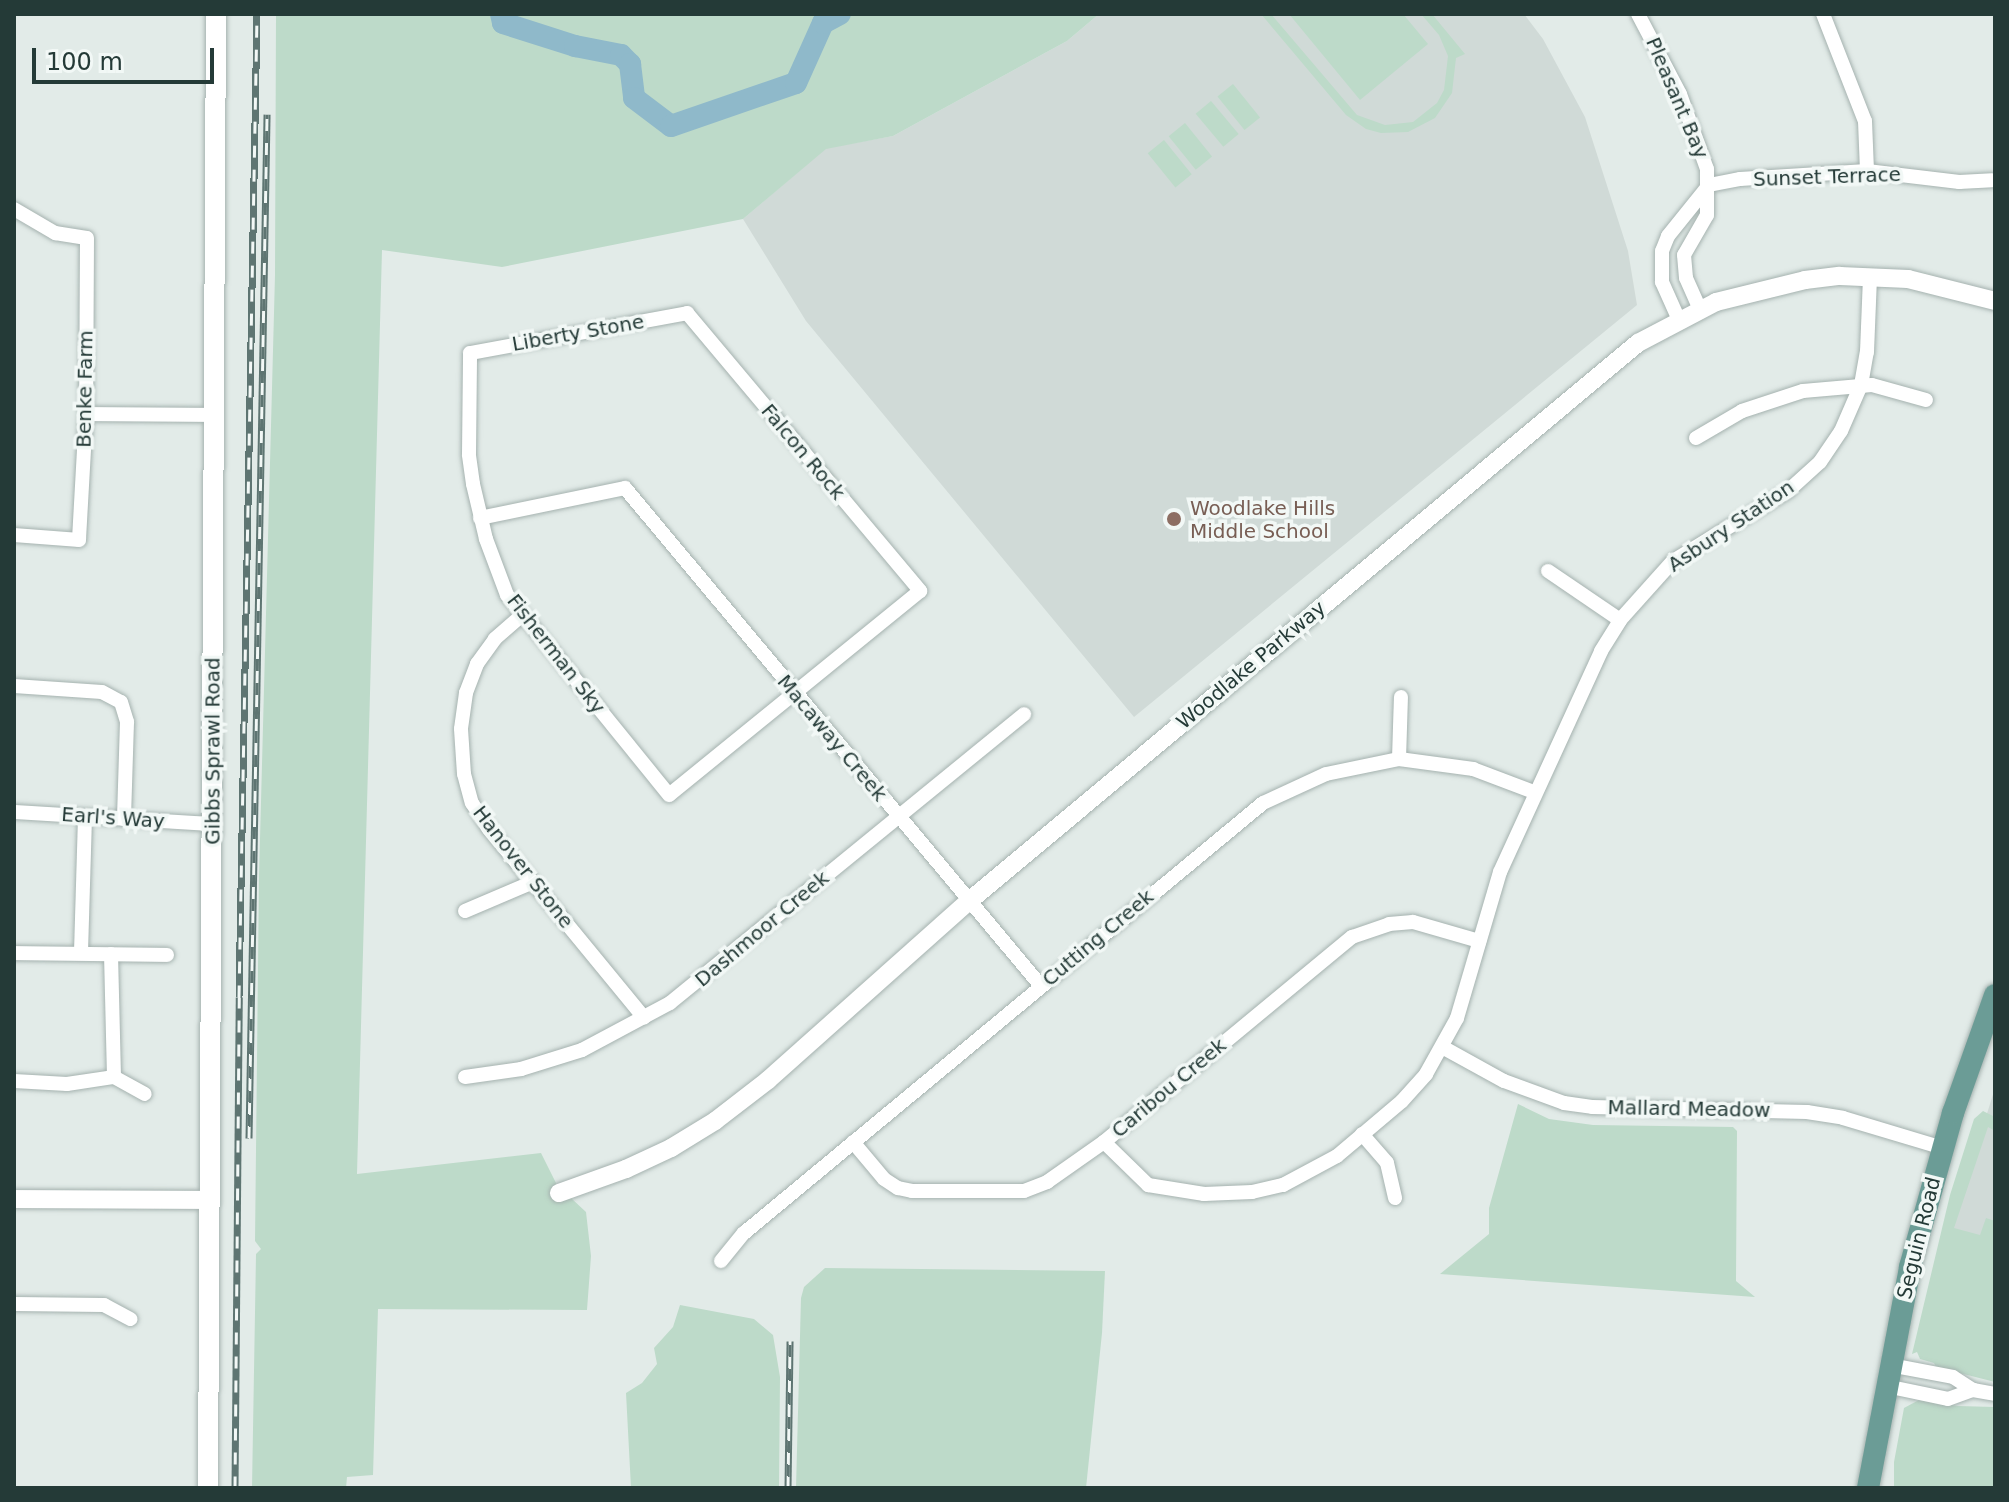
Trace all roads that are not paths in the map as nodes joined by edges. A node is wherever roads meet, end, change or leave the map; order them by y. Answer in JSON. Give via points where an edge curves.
{"nodes":[{"id":1,"x":216,"y":14,"type":"edge"},
{"id":2,"x":1638,"y":14,"type":"edge"},
{"id":3,"x":1823,"y":14,"type":"edge"},
{"id":4,"x":1867,"y":171,"type":"junction"},
{"id":5,"x":1992,"y":180,"type":"dead end"},
{"id":6,"x":1709,"y":185,"type":"junction"},
{"id":7,"x":14,"y":209,"type":"edge"},
{"id":8,"x":1668,"y":236,"type":"junction"},
{"id":9,"x":1687,"y":244,"type":"junction"},
{"id":10,"x":1870,"y":276,"type":"junction"},
{"id":11,"x":1995,"y":301,"type":"edge"},
{"id":12,"x":1700,"y":309,"type":"junction"},
{"id":13,"x":687,"y":313,"type":"joint"},
{"id":14,"x":1679,"y":320,"type":"junction"},
{"id":15,"x":470,"y":353,"type":"joint"},
{"id":16,"x":1861,"y":385,"type":"junction"},
{"id":17,"x":1926,"y":400,"type":"dead end"},
{"id":18,"x":86,"y":414,"type":"junction"},
{"id":19,"x":215,"y":415,"type":"junction"},
{"id":20,"x":1696,"y":438,"type":"dead end"},
{"id":21,"x":480,"y":518,"type":"junction"},
{"id":22,"x":14,"y":535,"type":"edge"},
{"id":23,"x":1548,"y":571,"type":"dead end"},
{"id":24,"x":521,"y":616,"type":"junction"},
{"id":25,"x":1620,"y":620,"type":"junction"},
{"id":26,"x":14,"y":686,"type":"edge"},
{"id":27,"x":793,"y":692,"type":"junction"},
{"id":28,"x":1401,"y":697,"type":"dead end"},
{"id":29,"x":1024,"y":714,"type":"dead end"},
{"id":30,"x":1399,"y":759,"type":"junction"},
{"id":31,"x":1534,"y":792,"type":"junction"},
{"id":32,"x":14,"y":812,"type":"edge"},
{"id":33,"x":897,"y":816,"type":"junction"},
{"id":34,"x":85,"y":817,"type":"junction"},
{"id":35,"x":124,"y":819,"type":"junction"},
{"id":36,"x":212,"y":824,"type":"junction"},
{"id":37,"x":533,"y":882,"type":"junction"},
{"id":38,"x":968,"y":902,"type":"junction"},
{"id":39,"x":465,"y":911,"type":"dead end"},
{"id":40,"x":1479,"y":941,"type":"junction"},
{"id":41,"x":81,"y":952,"type":"junction"},
{"id":42,"x":14,"y":953,"type":"edge"},
{"id":43,"x":111,"y":954,"type":"junction"},
{"id":44,"x":167,"y":955,"type":"dead end"},
{"id":45,"x":1041,"y":986,"type":"junction"},
{"id":46,"x":1995,"y":995,"type":"edge"},
{"id":47,"x":644,"y":1018,"type":"junction"},
{"id":48,"x":1444,"y":1048,"type":"junction"},
{"id":49,"x":114,"y":1077,"type":"junction"},
{"id":50,"x":465,"y":1077,"type":"dead end"},
{"id":51,"x":14,"y":1081,"type":"edge"},
{"id":52,"x":145,"y":1094,"type":"dead end"},
{"id":53,"x":1362,"y":1134,"type":"junction"},
{"id":54,"x":853,"y":1142,"type":"junction"},
{"id":55,"x":1104,"y":1142,"type":"junction"},
{"id":56,"x":1943,"y":1148,"type":"junction"},
{"id":57,"x":559,"y":1193,"type":"dead end"},
{"id":58,"x":1395,"y":1198,"type":"dead end"},
{"id":59,"x":14,"y":1199,"type":"edge"},
{"id":60,"x":210,"y":1200,"type":"junction"},
{"id":61,"x":721,"y":1261,"type":"dead end"},
{"id":62,"x":14,"y":1304,"type":"edge"},
{"id":63,"x":130,"y":1319,"type":"dead end"},
{"id":64,"x":1888,"y":1375,"type":"junction"},
{"id":65,"x":1973,"y":1390,"type":"junction"},
{"id":66,"x":1995,"y":1394,"type":"edge"},
{"id":67,"x":208,"y":1488,"type":"edge"},
{"id":68,"x":1868,"y":1488,"type":"edge"}],
"edges":[{"from":1,"to":19,"type":"main road","name":"Gibbs Sprawl Road"},
{"from":2,"to":6,"type":"street","name":"Pleasant Bay","via":[[1680,94]]},
{"from":3,"to":4,"type":"street","via":[[1865,121]]},
{"from":4,"to":5,"type":"street","name":"Sunset Terrace","via":[[1959,182]]},
{"from":4,"to":6,"type":"street","name":"Sunset Terrace"},
{"from":6,"to":8,"type":"street","name":"Pleasant Bay"},
{"from":6,"to":9,"type":"street","name":"Pleasant Bay","via":[[1707,215]]},
{"from":7,"to":18,"type":"street","name":"Benke Farm","via":[[55,233],[87,238]]},
{"from":8,"to":9,"type":"street"},
{"from":8,"to":14,"type":"street","via":[[1660,268]]},
{"from":9,"to":12,"type":"street","via":[[1686,278]]},
{"from":10,"to":11,"type":"street","name":"Woodlake Parkway","via":[[1939,285]]},
{"from":10,"to":12,"type":"street","name":"Woodlake Parkway","via":[[1775,285]]},
{"from":10,"to":16,"type":"street","name":"Asbury Station"},
{"from":12,"to":14,"type":"street","name":"Woodlake Parkway"},
{"from":13,"to":15,"type":"street","name":"Liberty Stone"},
{"from":13,"to":27,"type":"street","name":"Falcon Rock","via":[[920,591]]},
{"from":14,"to":38,"type":"street","name":"Woodlake Parkway","via":[[1613,362]]},
{"from":15,"to":21,"type":"street","name":"Fisherman Sky","via":[[469,454]]},
{"from":16,"to":17,"type":"street","via":[[1886,386]]},
{"from":16,"to":20,"type":"street","via":[[1772,399]]},
{"from":16,"to":25,"type":"street","name":"Asbury Station","via":[[1820,462],[1788,491],[1673,561]]},
{"from":18,"to":19,"type":"street"},
{"from":18,"to":22,"type":"street","name":"Benke Farm","via":[[79,540]]},
{"from":19,"to":36,"type":"main road","name":"Gibbs Sprawl Road"},
{"from":21,"to":24,"type":"street","name":"Fisherman Sky","via":[[507,595]]},
{"from":21,"to":27,"type":"street","name":"Macaway Creek","via":[[625,488]]},
{"from":23,"to":25,"type":"street"},
{"from":24,"to":27,"type":"street","name":"Fisherman Sky","via":[[669,795]]},
{"from":24,"to":37,"type":"street","name":"Hanover Stone","via":[[477,664],[461,729],[472,803]]},
{"from":25,"to":31,"type":"street","name":"Asbury Station"},
{"from":26,"to":35,"type":"street","via":[[102,692],[121,702],[127,722]]},
{"from":27,"to":33,"type":"street","name":"Macaway Creek"},
{"from":28,"to":30,"type":"street"},
{"from":29,"to":33,"type":"street","name":"Dashmoor Creek"},
{"from":30,"to":31,"type":"street","name":"Cutting Creek","via":[[1473,769]]},
{"from":30,"to":45,"type":"street","name":"Cutting Creek","via":[[1326,774],[1263,803]]},
{"from":31,"to":40,"type":"street","name":"Asbury Station","via":[[1500,872]]},
{"from":32,"to":34,"type":"street","name":"Earl's Way"},
{"from":33,"to":38,"type":"street","name":"Macaway Creek"},
{"from":33,"to":47,"type":"street","name":"Dashmoor Creek","via":[[696,985]]},
{"from":34,"to":35,"type":"street","name":"Earl's Way"},
{"from":34,"to":41,"type":"street"},
{"from":35,"to":36,"type":"street","name":"Earl's Way"},
{"from":36,"to":60,"type":"main road","name":"Gibbs Sprawl Road"},
{"from":37,"to":39,"type":"street"},
{"from":37,"to":47,"type":"street","name":"Hanover Stone"},
{"from":38,"to":45,"type":"street","name":"Macaway Creek"},
{"from":38,"to":57,"type":"street","name":"Woodlake Parkway","via":[[715,1121],[626,1169]]},
{"from":40,"to":48,"type":"street","name":"Asbury Station"},
{"from":40,"to":55,"type":"street","name":"Caribou Creek","via":[[1413,922],[1352,937]]},
{"from":41,"to":42,"type":"street"},
{"from":41,"to":43,"type":"street"},
{"from":43,"to":44,"type":"street"},
{"from":43,"to":49,"type":"street"},
{"from":45,"to":54,"type":"street","name":"Cutting Creek"},
{"from":46,"to":56,"type":"main road","name":"Seguin Road"},
{"from":47,"to":50,"type":"street","name":"Dashmoor Creek","via":[[554,1060]]},
{"from":48,"to":53,"type":"street","name":"Asbury Station","via":[[1402,1101]]},
{"from":48,"to":56,"type":"street","name":"Mallard Meadow","via":[[1504,1081],[1564,1103],[1807,1112]]},
{"from":49,"to":51,"type":"street","via":[[67,1084]]},
{"from":49,"to":52,"type":"street"},
{"from":53,"to":55,"type":"street","name":"Asbury Station","via":[[1311,1172],[1283,1185],[1204,1194],[1148,1185]]},
{"from":53,"to":58,"type":"street","via":[[1387,1163]]},
{"from":54,"to":55,"type":"street","name":"Caribou Creek","via":[[898,1188],[1002,1193],[1047,1182]]},
{"from":54,"to":61,"type":"street","name":"Cutting Creek","via":[[744,1233]]},
{"from":56,"to":64,"type":"main road","name":"Seguin Road","via":[[1910,1267]]},
{"from":59,"to":60,"type":"street"},
{"from":60,"to":67,"type":"main road","name":"Gibbs Sprawl Road"},
{"from":62,"to":63,"type":"street","via":[[104,1305]]},
{"from":64,"to":65,"type":"street","via":[[1953,1377]]},
{"from":64,"to":65,"type":"street","via":[[1948,1399]]},
{"from":64,"to":68,"type":"main road","name":"Seguin Road"},
{"from":65,"to":66,"type":"street"}]}
